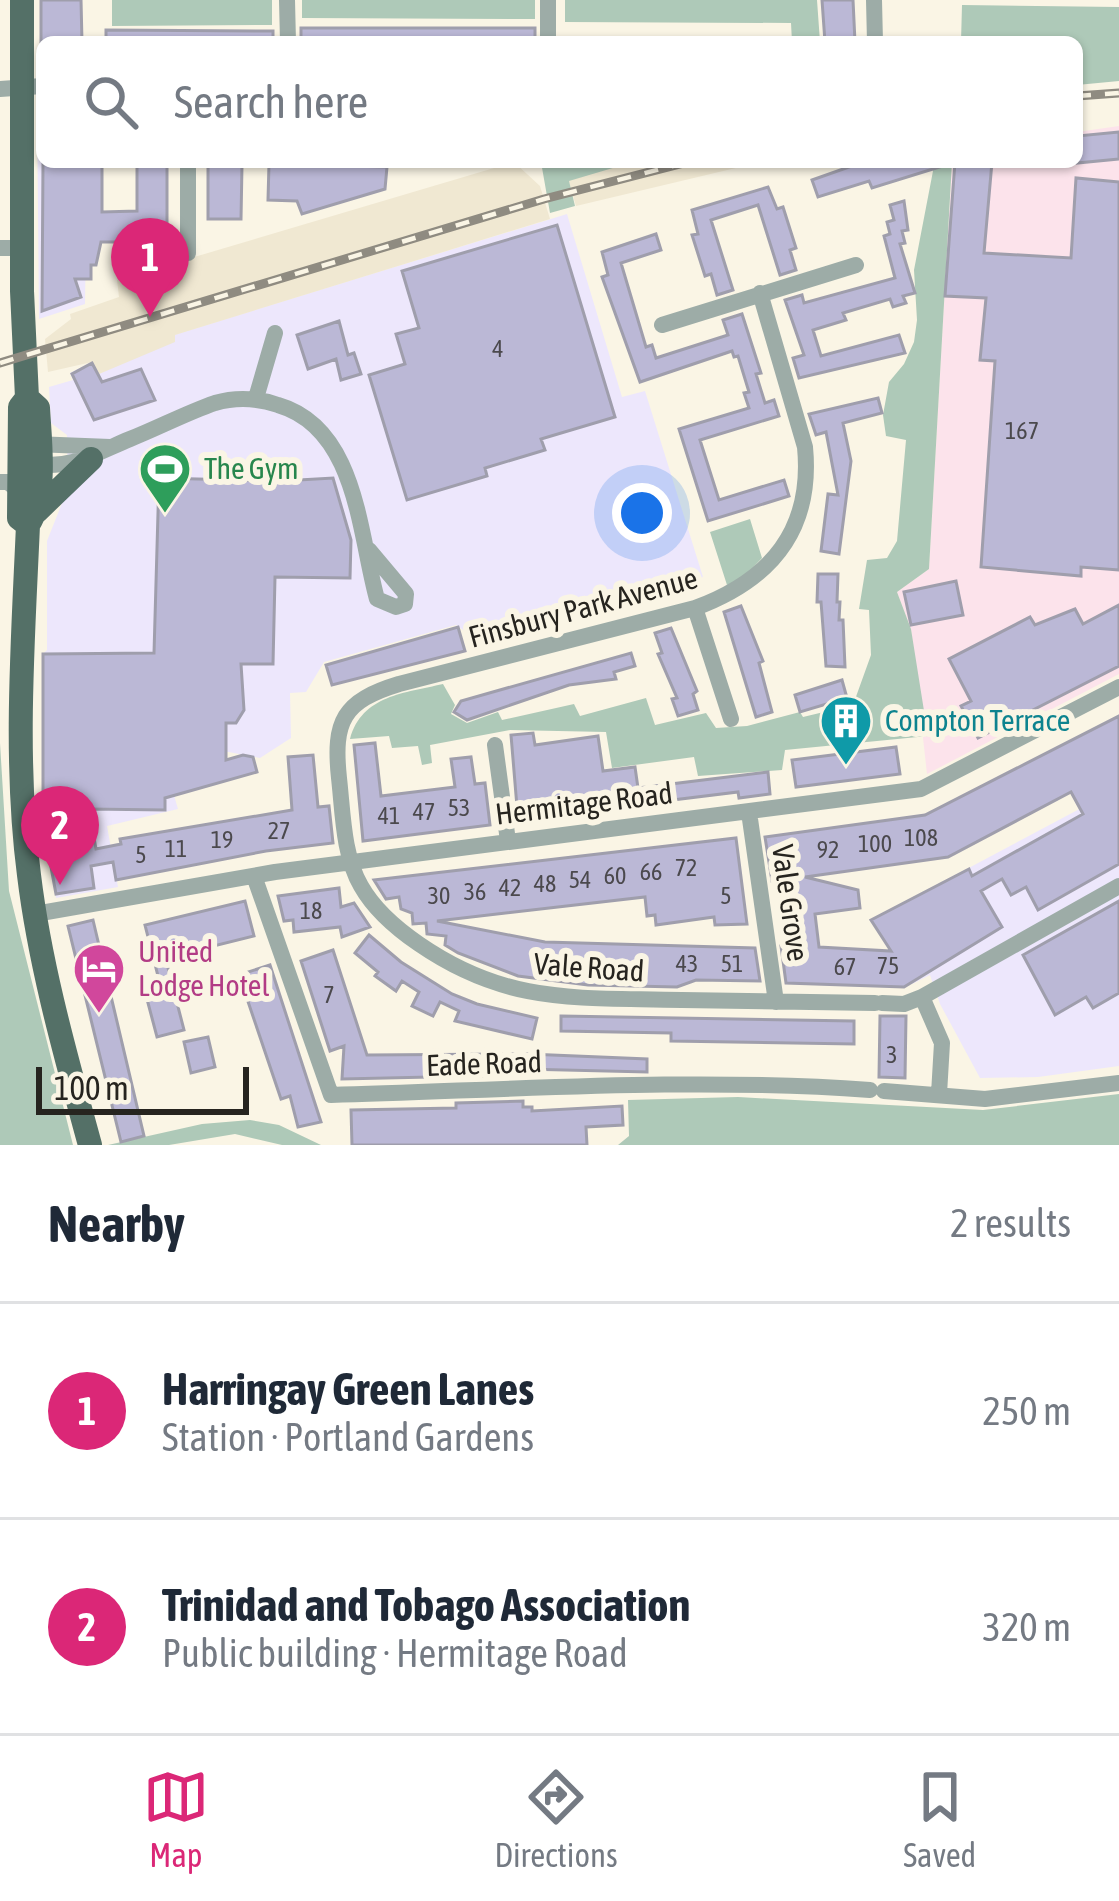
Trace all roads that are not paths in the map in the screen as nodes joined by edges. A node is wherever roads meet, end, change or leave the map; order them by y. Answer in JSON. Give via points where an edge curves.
{"nodes":[{"id":1,"x":22,"y":0,"type":"edge"},
{"id":2,"x":287,"y":0,"type":"edge"},
{"id":3,"x":548,"y":0,"type":"edge"},
{"id":4,"x":874,"y":0,"type":"edge"},
{"id":5,"x":287,"y":36,"type":"edge"},
{"id":6,"x":548,"y":36,"type":"edge"},
{"id":7,"x":875,"y":36,"type":"edge"},
{"id":8,"x":21,"y":88,"type":"edge"},
{"id":9,"x":188,"y":168,"type":"edge"},
{"id":10,"x":11,"y":248,"type":"edge"},
{"id":11,"x":188,"y":253,"type":"dead end"},
{"id":12,"x":856,"y":265,"type":"dead end"},
{"id":13,"x":760,"y":293,"type":"junction"},
{"id":14,"x":662,"y":325,"type":"dead end"},
{"id":15,"x":275,"y":333,"type":"dead end"},
{"id":16,"x":256,"y":398,"type":"junction"},
{"id":17,"x":30,"y":453,"type":"junction"},
{"id":18,"x":101,"y":453,"type":"junction"},
{"id":19,"x":21,"y":502,"type":"edge"},
{"id":20,"x":369,"y":550,"type":"dead end"},
{"id":21,"x":695,"y":608,"type":"junction"},
{"id":22,"x":1119,"y":687,"type":"edge"},
{"id":23,"x":731,"y":719,"type":"dead end"},
{"id":24,"x":495,"y":745,"type":"dead end"},
{"id":25,"x":749,"y":812,"type":"junction"},
{"id":26,"x":508,"y":841,"type":"junction"},
{"id":27,"x":351,"y":862,"type":"junction"},
{"id":28,"x":254,"y":876,"type":"junction"},
{"id":29,"x":1119,"y":886,"type":"edge"},
{"id":30,"x":35,"y":914,"type":"junction"},
{"id":31,"x":922,"y":997,"type":"junction"},
{"id":32,"x":776,"y":1002,"type":"junction"},
{"id":33,"x":1119,"y":1083,"type":"edge"},
{"id":34,"x":938,"y":1094,"type":"junction"},
{"id":35,"x":90,"y":1145,"type":"edge"}],
"edges":[{"from":1,"to":8,"type":"main road"},
{"from":2,"to":5,"type":"street"},
{"from":3,"to":6,"type":"street"},
{"from":4,"to":7,"type":"street"},
{"from":8,"to":10,"type":"main road"},
{"from":9,"to":11,"type":"street"},
{"from":10,"to":17,"type":"main road"},
{"from":12,"to":13,"type":"street"},
{"from":13,"to":14,"type":"street"},
{"from":13,"to":21,"type":"street","name":"Finsbury Park Avenue","via":[[805,447],[801,516],[762,572]]},
{"from":15,"to":16,"type":"street"},
{"from":16,"to":18,"type":"street","via":[[218,402]]},
{"from":16,"to":20,"type":"street","via":[[292,409],[323,434]]},
{"from":17,"to":18,"type":"street"},
{"from":17,"to":19,"type":"main road"},
{"from":18,"to":19,"type":"main road"},
{"from":19,"to":30,"type":"main road","via":[[23,766]]},
{"from":21,"to":23,"type":"street"},
{"from":21,"to":27,"type":"street","name":"Finsbury Park Avenue","via":[[357,700],[341,724],[337,751]]},
{"from":22,"to":25,"type":"street","name":"Hermitage Road","via":[[933,786]]},
{"from":24,"to":26,"type":"street"},
{"from":25,"to":26,"type":"street","name":"Hermitage Road"},
{"from":25,"to":32,"type":"street","name":"Vale Grove"},
{"from":26,"to":27,"type":"street","name":"Hermitage Road"},
{"from":27,"to":28,"type":"street","name":"Hermitage Road"},
{"from":27,"to":32,"type":"street","name":"Vale Road","via":[[368,897],[406,934],[460,970],[508,988],[570,999]]},
{"from":28,"to":30,"type":"street","name":"Hermitage Road"},
{"from":28,"to":34,"type":"street","name":"Eade Road","via":[[332,1094],[636,1085]]},
{"from":29,"to":31,"type":"street","name":"Vale Road"},
{"from":30,"to":35,"type":"main road"},
{"from":31,"to":32,"type":"street","name":"Vale Road","via":[[904,1004]]},
{"from":31,"to":34,"type":"street","via":[[942,1043]]},
{"from":33,"to":34,"type":"street","name":"Eade Road","via":[[985,1099]]}]}
